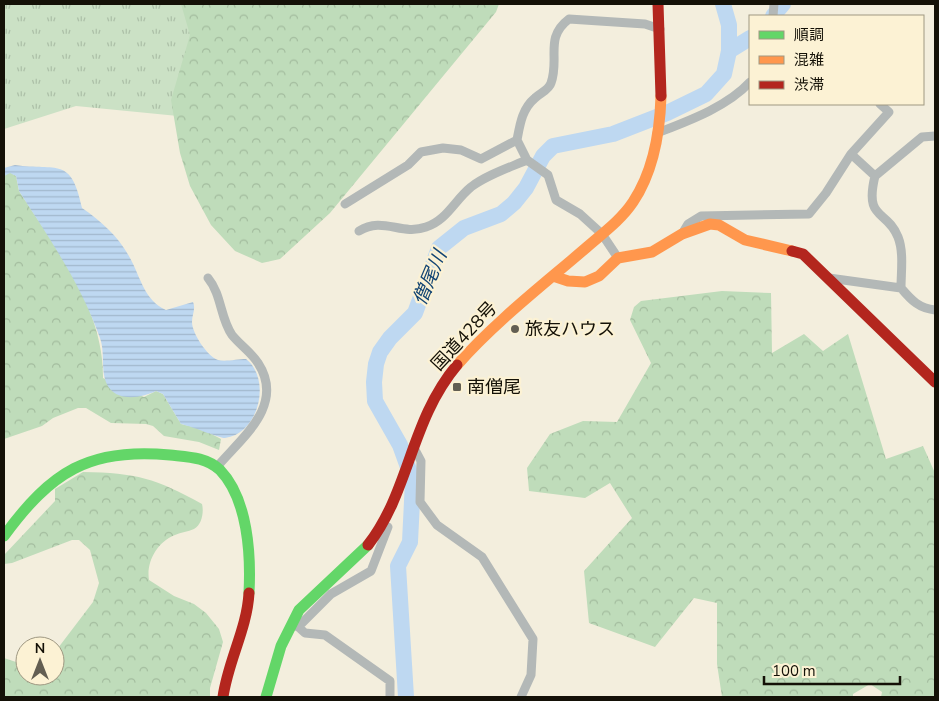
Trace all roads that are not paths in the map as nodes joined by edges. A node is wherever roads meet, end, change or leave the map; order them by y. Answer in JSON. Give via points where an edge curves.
{"nodes":[{"id":1,"x":658,"y":4,"type":"edge"},
{"id":2,"x":660,"y":29,"type":"junction"},
{"id":3,"x":749,"y":83,"type":"edge"},
{"id":4,"x":881,"y":105,"type":"edge"},
{"id":5,"x":657,"y":133,"type":"junction"},
{"id":6,"x":935,"y":136,"type":"edge"},
{"id":7,"x":517,"y":140,"type":"junction"},
{"id":8,"x":851,"y":154,"type":"junction"},
{"id":9,"x":527,"y":160,"type":"junction"},
{"id":10,"x":875,"y":176,"type":"junction"},
{"id":11,"x":345,"y":204,"type":"dead end"},
{"id":12,"x":359,"y":231,"type":"dead end"},
{"id":13,"x":602,"y":234,"type":"junction"},
{"id":14,"x":682,"y":234,"type":"junction"},
{"id":15,"x":618,"y":258,"type":"junction"},
{"id":16,"x":553,"y":276,"type":"junction"},
{"id":17,"x":208,"y":278,"type":"dead end"},
{"id":18,"x":829,"y":278,"type":"junction"},
{"id":19,"x":901,"y":288,"type":"junction"},
{"id":20,"x":935,"y":310,"type":"edge"},
{"id":21,"x":935,"y":382,"type":"edge"},
{"id":22,"x":412,"y":449,"type":"junction"},
{"id":23,"x":216,"y":468,"type":"junction"},
{"id":24,"x":397,"y":490,"type":"junction"},
{"id":25,"x":4,"y":536,"type":"edge"},
{"id":26,"x":295,"y":624,"type":"junction"},
{"id":27,"x":223,"y":697,"type":"edge"},
{"id":28,"x":266,"y":697,"type":"edge"},
{"id":29,"x":390,"y":697,"type":"edge"},
{"id":30,"x":521,"y":697,"type":"edge"}],
"edges":[{"from":1,"to":2,"type":"main road","name":"国道428号"},
{"from":2,"to":5,"type":"main road","name":"国道428号","via":[[662,72]]},
{"from":2,"to":7,"type":"street","via":[[645,24],[579,19],[563,24],[554,39],[550,87],[526,108]]},
{"from":3,"to":5,"type":"street","via":[[727,100]]},
{"from":4,"to":8,"type":"street","via":[[889,112]]},
{"from":5,"to":13,"type":"main road","name":"国道428号","via":[[638,195]]},
{"from":6,"to":10,"type":"street","via":[[922,138]]},
{"from":7,"to":9,"type":"street"},
{"from":7,"to":11,"type":"street","via":[[481,158],[461,150],[443,148],[421,152],[408,165]]},
{"from":8,"to":10,"type":"street"},
{"from":8,"to":14,"type":"street","via":[[809,214],[701,216],[688,224]]},
{"from":9,"to":12,"type":"street","via":[[473,186],[447,215],[426,227],[412,230],[376,224]]},
{"from":9,"to":13,"type":"street","via":[[548,174],[556,200],[580,214]]},
{"from":10,"to":19,"type":"street","via":[[875,211],[890,224],[901,249]]},
{"from":13,"to":15,"type":"street"},
{"from":13,"to":16,"type":"main road","name":"国道428号"},
{"from":14,"to":15,"type":"main road","via":[[652,252]]},
{"from":14,"to":18,"type":"main road","via":[[710,224],[718,225],[745,240],[803,254]]},
{"from":15,"to":16,"type":"main road","via":[[599,276],[585,282],[568,282]]},
{"from":16,"to":22,"type":"main road","name":"国道428号","via":[[490,330],[456,367],[429,406]]},
{"from":17,"to":23,"type":"street","via":[[218,293],[232,335],[252,354],[265,378],[264,405],[258,420]]},
{"from":18,"to":19,"type":"street"},
{"from":18,"to":21,"type":"main road"},
{"from":19,"to":20,"type":"street","via":[[912,302]]},
{"from":22,"to":24,"type":"main road","name":"国道428号"},
{"from":22,"to":30,"type":"street","via":[[421,461],[420,502],[437,525],[482,557],[533,639],[531,675]]},
{"from":23,"to":25,"type":"main road","via":[[200,459],[134,452],[102,456],[73,468],[41,492],[22,510]]},
{"from":23,"to":27,"type":"main road","via":[[231,487],[241,513],[250,590]]},
{"from":24,"to":26,"type":"main road","name":"国道428号","via":[[373,539],[358,557],[306,601]]},
{"from":24,"to":26,"type":"street","via":[[395,514],[371,571],[331,594]]},
{"from":26,"to":28,"type":"main road","name":"国道428号","via":[[282,643]]},
{"from":26,"to":29,"type":"street","via":[[305,633],[325,635],[390,681]]}]}
